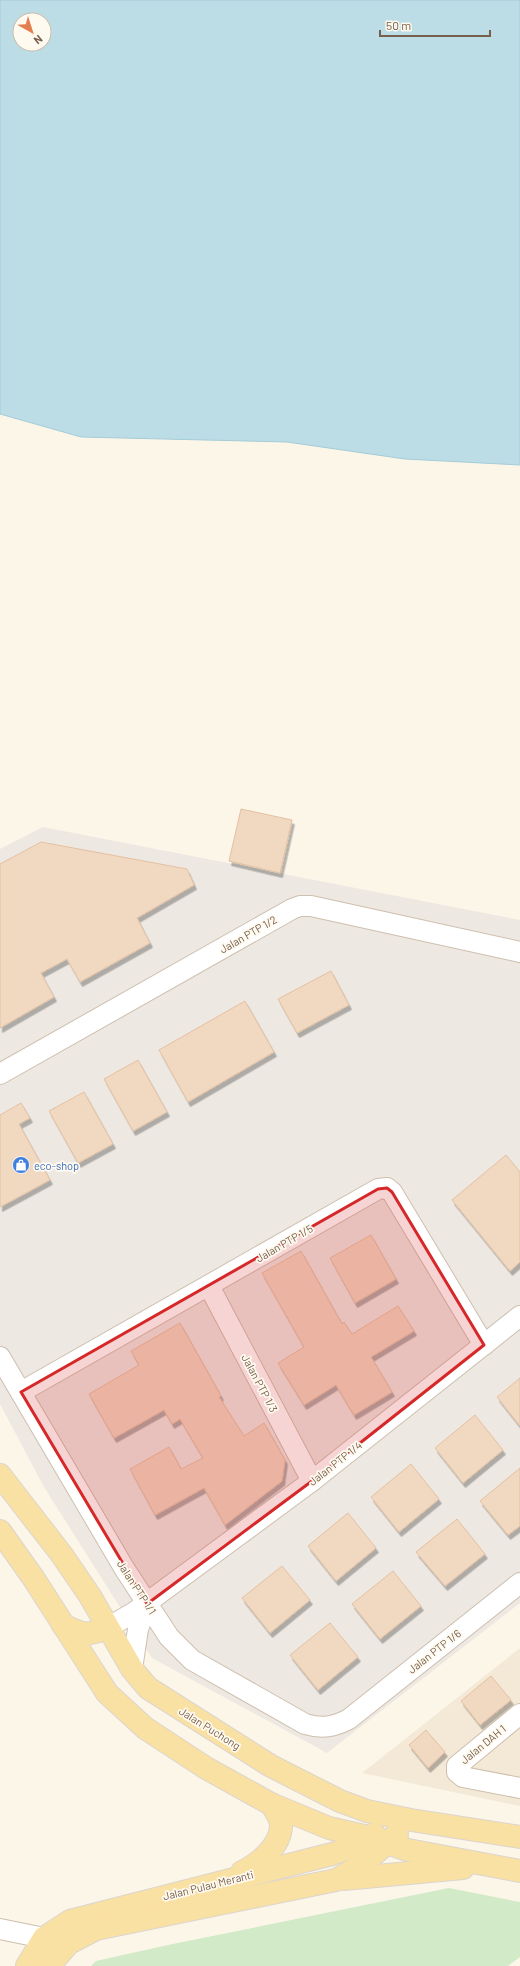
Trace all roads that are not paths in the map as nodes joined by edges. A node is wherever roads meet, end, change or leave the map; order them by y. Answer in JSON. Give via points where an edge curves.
{"nodes":[{"id":1,"x":520,"y":952,"type":"edge"},
{"id":2,"x":0,"y":1074,"type":"edge"},
{"id":3,"x":209,"y":1286,"type":"junction"},
{"id":4,"x":520,"y":1316,"type":"edge"},
{"id":5,"x":484,"y":1345,"type":"junction"},
{"id":6,"x":0,"y":1357,"type":"edge"},
{"id":7,"x":21,"y":1392,"type":"junction"},
{"id":8,"x":0,"y":1475,"type":"edge"},
{"id":9,"x":312,"y":1481,"type":"junction"},
{"id":10,"x":0,"y":1531,"type":"edge"},
{"id":11,"x":520,"y":1583,"type":"edge"},
{"id":12,"x":146,"y":1604,"type":"junction"},
{"id":13,"x":63,"y":1625,"type":"junction"},
{"id":14,"x":107,"y":1628,"type":"junction"},
{"id":15,"x":132,"y":1670,"type":"junction"},
{"id":16,"x":520,"y":1714,"type":"edge"},
{"id":17,"x":349,"y":1719,"type":"joint"},
{"id":18,"x":520,"y":1788,"type":"edge"},
{"id":19,"x":272,"y":1804,"type":"junction"},
{"id":20,"x":406,"y":1819,"type":"junction"},
{"id":21,"x":520,"y":1837,"type":"edge"},
{"id":22,"x":378,"y":1840,"type":"junction"},
{"id":23,"x":488,"y":1866,"type":"junction"},
{"id":24,"x":520,"y":1871,"type":"edge"},
{"id":25,"x":336,"y":1880,"type":"junction"},
{"id":26,"x":214,"y":1884,"type":"junction"},
{"id":27,"x":0,"y":1929,"type":"edge"},
{"id":28,"x":44,"y":1938,"type":"junction"},
{"id":29,"x":27,"y":1966,"type":"edge"},
{"id":30,"x":49,"y":1966,"type":"edge"}],
"edges":[{"from":1,"to":2,"type":"street","name":"Jalan PTP 1/2","via":[[312,906],[300,906],[285,912]]},
{"from":3,"to":5,"type":"street","name":"Jalan PTP 1/5","via":[[378,1189],[386,1188],[392,1192]]},
{"from":3,"to":7,"type":"street","name":"Jalan PTP 1/5"},
{"from":3,"to":9,"type":"street","name":"Jalan PTP 1/3"},
{"from":4,"to":5,"type":"street","name":"Jalan PTP 1/4"},
{"from":5,"to":9,"type":"street","name":"Jalan PTP 1/4"},
{"from":6,"to":7,"type":"street","name":"Jalan PTP 1/1"},
{"from":7,"to":12,"type":"street","name":"Jalan PTP 1/1"},
{"from":8,"to":14,"type":"main road","name":"Jalan Puchong","via":[[62,1555],[90,1596]]},
{"from":9,"to":12,"type":"street","name":"Jalan PTP 1/4"},
{"from":10,"to":13,"type":"main road"},
{"from":11,"to":17,"type":"street","name":"Jalan PTP 1/6"},
{"from":12,"to":14,"type":"street","name":"Jalan PTP 1/4"},
{"from":12,"to":15,"type":"street","via":[[138,1629]]},
{"from":12,"to":17,"type":"street","name":"Jalan PTP 1/1","via":[[169,1637],[192,1660],[305,1724],[317,1728],[335,1726]]},
{"from":13,"to":14,"type":"main road","via":[[79,1633],[90,1634]]},
{"from":13,"to":19,"type":"main road","via":[[107,1693],[145,1728],[206,1768]]},
{"from":14,"to":15,"type":"main road","name":"Jalan Puchong"},
{"from":15,"to":20,"type":"main road","name":"Jalan Puchong","via":[[148,1688],[278,1770],[340,1801]]},
{"from":16,"to":18,"type":"street","name":"Jalan DAH 1","via":[[457,1766],[457,1772],[463,1777]]},
{"from":19,"to":22,"type":"main road","via":[[329,1828]]},
{"from":19,"to":26,"type":"main road","via":[[281,1825],[278,1838],[271,1849],[260,1861],[246,1870]]},
{"from":20,"to":21,"type":"main road","name":"Jalan Puchong"},
{"from":20,"to":22,"type":"main road","name":"Jalan Pulau Meranti"},
{"from":22,"to":23,"type":"main road","via":[[408,1850]]},
{"from":22,"to":25,"type":"main road","name":"Jalan Pulau Meranti","via":[[373,1857]]},
{"from":22,"to":26,"type":"main road","name":"Jalan Pulau Meranti"},
{"from":23,"to":24,"type":"main road"},
{"from":23,"to":25,"type":"main road"},
{"from":25,"to":30,"type":"main road","name":"Jalan Pulau Meranti","via":[[96,1929],[69,1943]]},
{"from":26,"to":28,"type":"main road","name":"Jalan Pulau Meranti","via":[[70,1921]]},
{"from":27,"to":28,"type":"street"},
{"from":28,"to":29,"type":"main road","name":"Jalan Pulau Meranti"}]}
